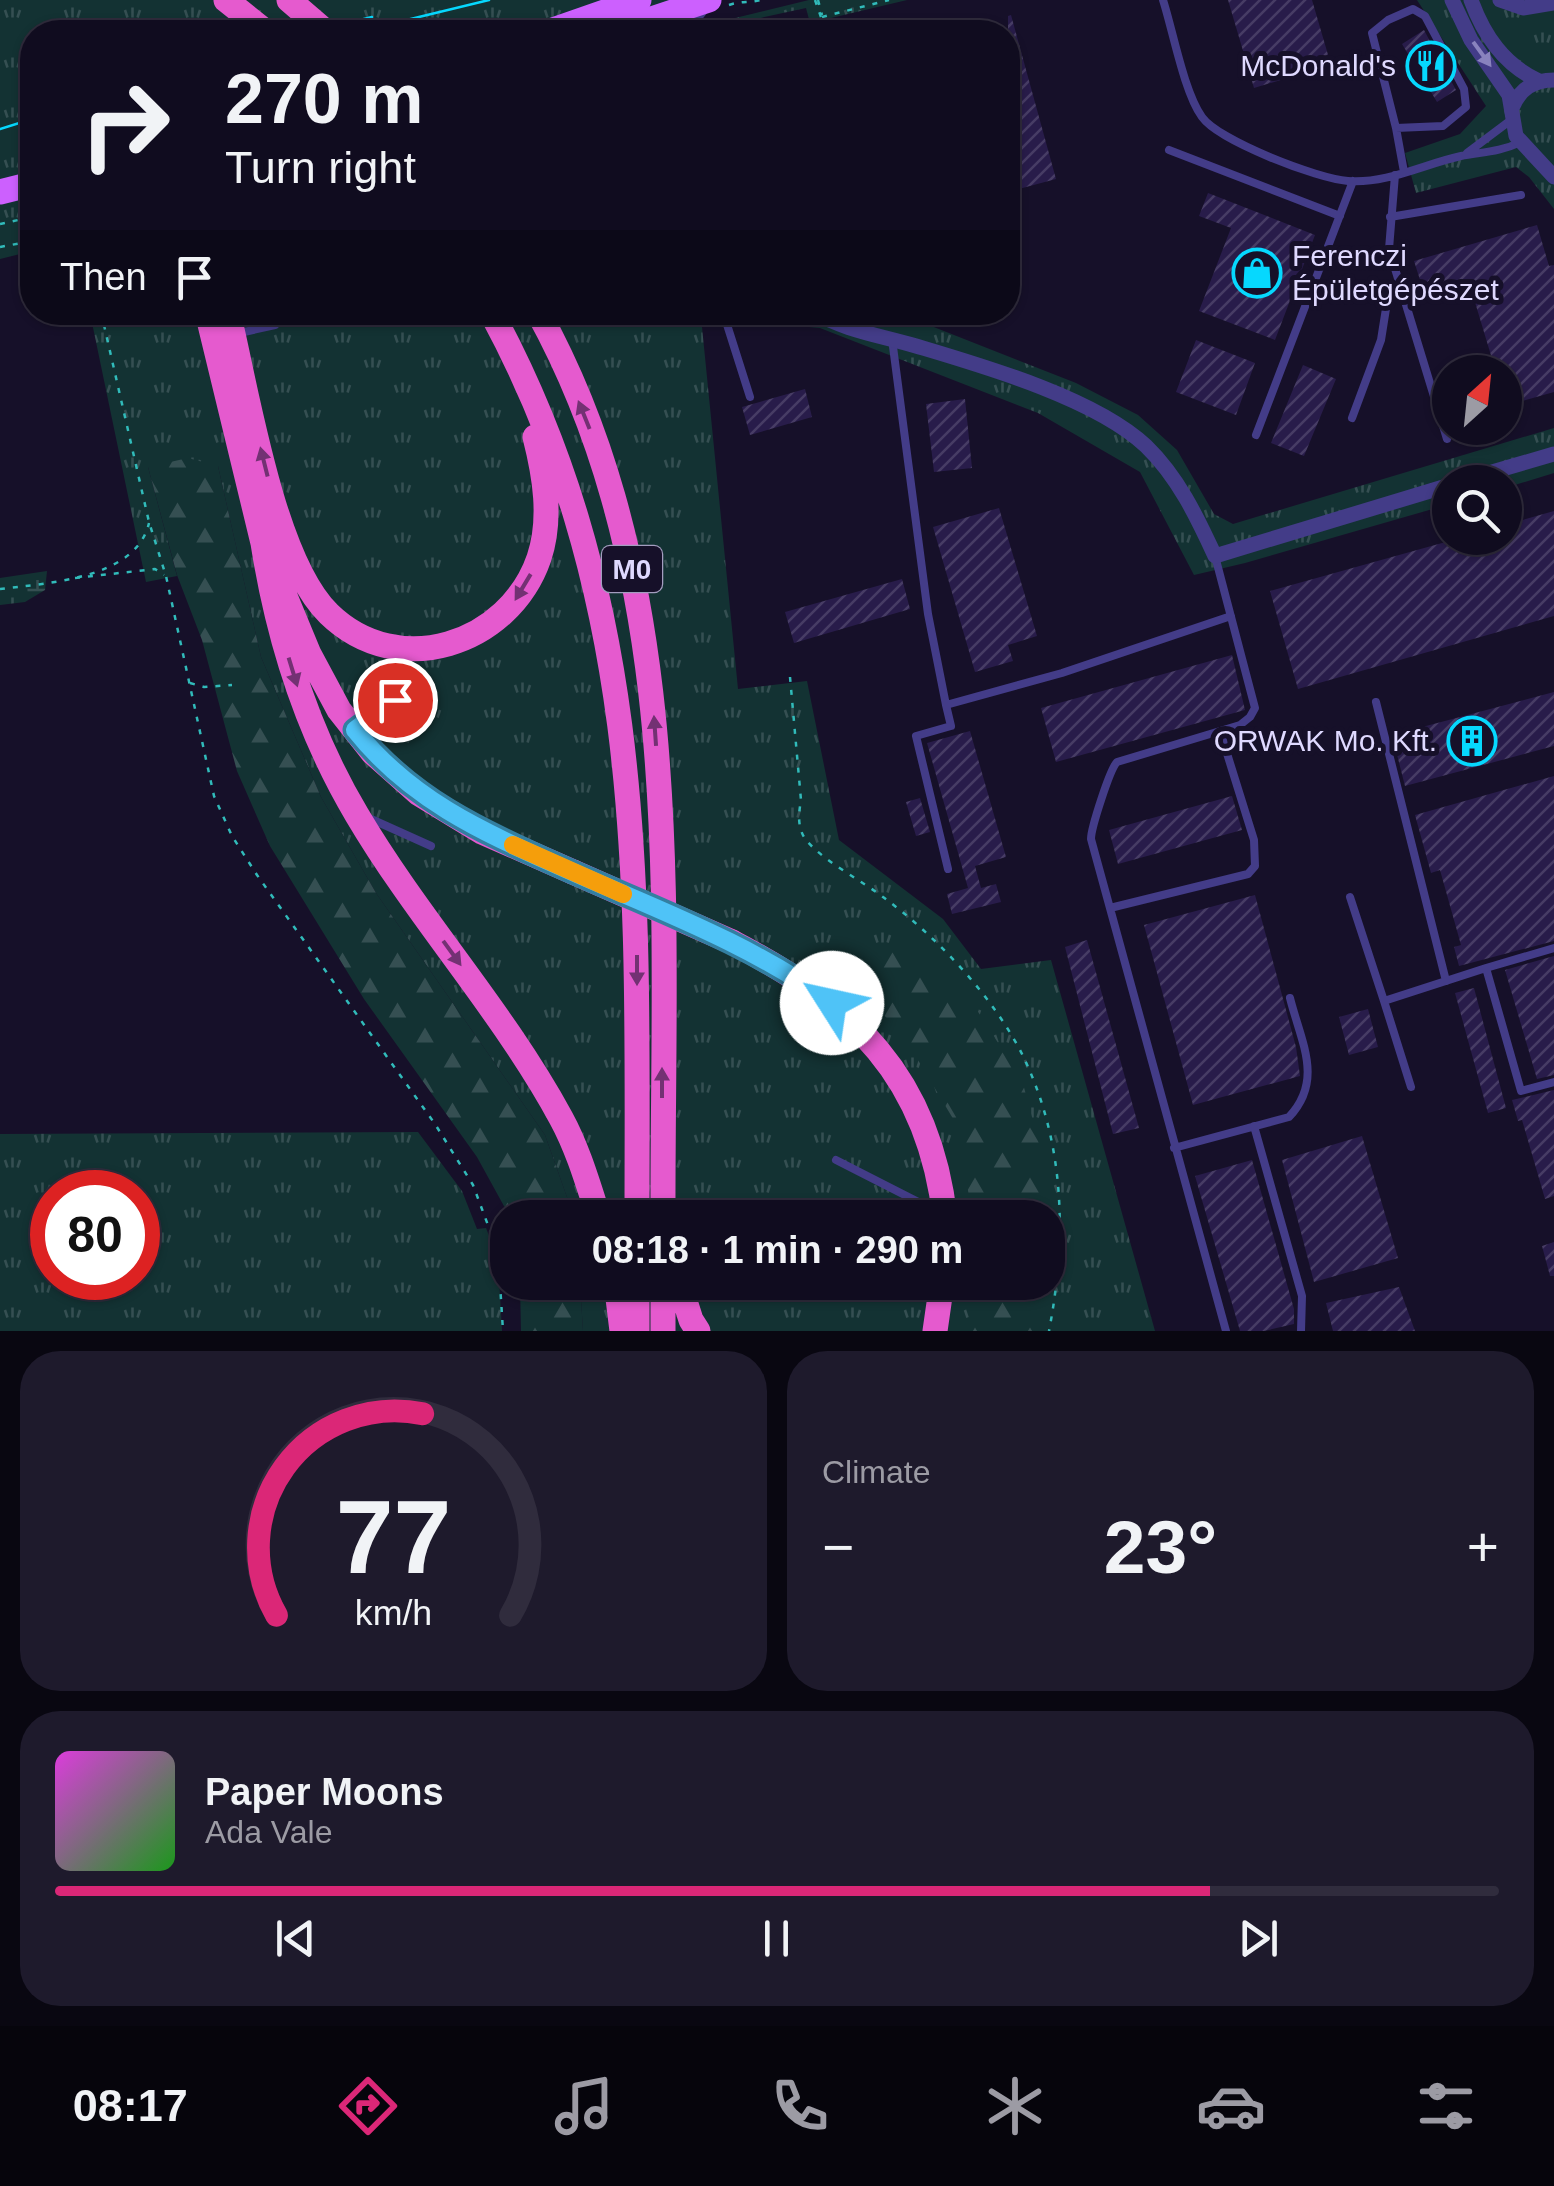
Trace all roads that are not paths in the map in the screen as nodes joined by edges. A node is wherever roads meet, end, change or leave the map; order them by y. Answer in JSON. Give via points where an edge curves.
{"nodes":[{"id":1,"x":226,"y":0,"type":"edge"},
{"id":2,"x":289,"y":0,"type":"edge"},
{"id":3,"x":639,"y":0,"type":"edge"},
{"id":4,"x":708,"y":0,"type":"edge"},
{"id":5,"x":1163,"y":0,"type":"edge"},
{"id":6,"x":1452,"y":0,"type":"edge"},
{"id":7,"x":1470,"y":0,"type":"edge"},
{"id":8,"x":1500,"y":0,"type":"edge"},
{"id":9,"x":1554,"y":3,"type":"edge"},
{"id":10,"x":251,"y":20,"type":"edge"},
{"id":11,"x":312,"y":20,"type":"edge"},
{"id":12,"x":582,"y":20,"type":"edge"},
{"id":13,"x":648,"y":20,"type":"edge"},
{"id":14,"x":694,"y":20,"type":"edge"},
{"id":15,"x":1549,"y":79,"type":"edge"},
{"id":16,"x":1512,"y":114,"type":"junction"},
{"id":17,"x":1396,"y":128,"type":"junction"},
{"id":18,"x":1528,"y":147,"type":"junction"},
{"id":19,"x":1170,"y":150,"type":"dead end"},
{"id":20,"x":1554,"y":155,"type":"edge"},
{"id":21,"x":1464,"y":156,"type":"junction"},
{"id":22,"x":1399,"y":174,"type":"junction"},
{"id":23,"x":1554,"y":177,"type":"edge"},
{"id":24,"x":1353,"y":182,"type":"junction"},
{"id":25,"x":1521,"y":195,"type":"dead end"},
{"id":26,"x":1340,"y":216,"type":"junction"},
{"id":27,"x":1390,"y":217,"type":"junction"},
{"id":28,"x":1398,"y":286,"type":"junction"},
{"id":29,"x":211,"y":325,"type":"edge"},
{"id":30,"x":230,"y":325,"type":"edge"},
{"id":31,"x":498,"y":325,"type":"edge"},
{"id":32,"x":544,"y":325,"type":"edge"},
{"id":33,"x":727,"y":325,"type":"edge"},
{"id":34,"x":853,"y":325,"type":"edge"},
{"id":35,"x":892,"y":338,"type":"junction"},
{"id":36,"x":509,"y":346,"type":"junction"},
{"id":37,"x":1432,"y":393,"type":"edge"},
{"id":38,"x":750,"y":397,"type":"dead end"},
{"id":39,"x":1352,"y":418,"type":"dead end"},
{"id":40,"x":1256,"y":435,"type":"dead end"},
{"id":41,"x":1554,"y":454,"type":"edge"},
{"id":42,"x":1516,"y":465,"type":"edge"},
{"id":43,"x":1432,"y":490,"type":"edge"},
{"id":44,"x":271,"y":533,"type":"junction"},
{"id":45,"x":1215,"y":556,"type":"junction"},
{"id":46,"x":1231,"y":616,"type":"junction"},
{"id":47,"x":395,"y":700,"type":"dead end"},
{"id":48,"x":1376,"y":702,"type":"dead end"},
{"id":49,"x":946,"y":705,"type":"junction"},
{"id":50,"x":355,"y":730,"type":"junction"},
{"id":51,"x":1220,"y":731,"type":"junction"},
{"id":52,"x":356,"y":813,"type":"junction"},
{"id":53,"x":431,"y":846,"type":"dead end"},
{"id":54,"x":948,"y":869,"type":"dead end"},
{"id":55,"x":1350,"y":897,"type":"dead end"},
{"id":56,"x":1110,"y":908,"type":"junction"},
{"id":57,"x":1554,"y":948,"type":"edge"},
{"id":58,"x":1486,"y":968,"type":"junction"},
{"id":59,"x":1446,"y":981,"type":"junction"},
{"id":60,"x":1290,"y":998,"type":"dead end"},
{"id":61,"x":1384,"y":1001,"type":"junction"},
{"id":62,"x":1554,"y":1082,"type":"edge"},
{"id":63,"x":1411,"y":1087,"type":"dead end"},
{"id":64,"x":1254,"y":1126,"type":"junction"},
{"id":65,"x":1174,"y":1148,"type":"junction"},
{"id":66,"x":836,"y":1160,"type":"dead end"},
{"id":67,"x":592,"y":1200,"type":"edge"},
{"id":68,"x":637,"y":1200,"type":"edge"},
{"id":69,"x":664,"y":1200,"type":"edge"},
{"id":70,"x":912,"y":1200,"type":"edge"},
{"id":71,"x":943,"y":1200,"type":"edge"},
{"id":72,"x":618,"y":1300,"type":"edge"},
{"id":73,"x":637,"y":1300,"type":"edge"},
{"id":74,"x":663,"y":1300,"type":"edge"},
{"id":75,"x":684,"y":1300,"type":"edge"},
{"id":76,"x":936,"y":1320,"type":"edge"},
{"id":77,"x":1304,"y":1329,"type":"edge"},
{"id":78,"x":622,"y":1331,"type":"edge"},
{"id":79,"x":637,"y":1331,"type":"edge"},
{"id":80,"x":663,"y":1331,"type":"edge"},
{"id":81,"x":698,"y":1331,"type":"edge"},
{"id":82,"x":920,"y":1331,"type":"edge"},
{"id":83,"x":1226,"y":1331,"type":"edge"}],
"edges":[{"from":1,"to":10,"type":"highway"},
{"from":2,"to":11,"type":"highway"},
{"from":3,"to":12,"type":"main road"},
{"from":4,"to":13,"type":"main road"},
{"from":4,"to":14,"type":"street"},
{"from":5,"to":24,"type":"lane","via":[[1194,104],[1210,127],[1276,158]]},
{"from":6,"to":16,"type":"street","one_way":true,"via":[[1502,82]]},
{"from":7,"to":15,"type":"street","via":[[1502,56],[1520,71]]},
{"from":8,"to":9,"type":"street","via":[[1522,8]]},
{"from":15,"to":16,"type":"street","via":[[1524,90]]},
{"from":16,"to":18,"type":"street"},
{"from":16,"to":21,"type":"lane"},
{"from":17,"to":17,"type":"lane","via":[[1442,126],[1459,116],[1468,98],[1424,16],[1413,8],[1372,34]]},
{"from":17,"to":22,"type":"lane"},
{"from":18,"to":20,"type":"street"},
{"from":18,"to":21,"type":"lane"},
{"from":18,"to":23,"type":"street"},
{"from":19,"to":26,"type":"lane"},
{"from":21,"to":22,"type":"lane"},
{"from":22,"to":24,"type":"lane"},
{"from":22,"to":27,"type":"lane"},
{"from":24,"to":26,"type":"lane"},
{"from":25,"to":27,"type":"lane"},
{"from":26,"to":40,"type":"lane"},
{"from":27,"to":28,"type":"lane"},
{"from":28,"to":37,"type":"lane"},
{"from":28,"to":39,"type":"lane","via":[[1388,296],[1381,340]]},
{"from":29,"to":44,"type":"highway"},
{"from":44,"to":30,"type":"highway","one_way":true},
{"from":31,"to":36,"type":"highway","number":"M0"},
{"from":69,"to":32,"type":"highway","number":"M0","one_way":true,"via":[[661,828],[645,632],[602,461]]},
{"from":33,"to":38,"type":"lane"},
{"from":34,"to":35,"type":"street"},
{"from":35,"to":45,"type":"street","via":[[1026,383],[1122,428],[1165,466]]},
{"from":35,"to":49,"type":"lane"},
{"from":36,"to":44,"type":"highway","one_way":true,"via":[[542,466],[546,516],[538,560],[504,615],[474,635],[434,648],[394,648],[356,635],[316,600]]},
{"from":36,"to":68,"type":"highway","number":"M0","one_way":true,"via":[[574,505],[617,693],[634,872]]},
{"from":41,"to":42,"type":"street"},
{"from":43,"to":45,"type":"street"},
{"from":44,"to":50,"type":"highway","via":[[300,630]]},
{"from":44,"to":52,"type":"highway","one_way":true,"via":[[272,602],[295,680]]},
{"from":45,"to":46,"type":"lane"},
{"from":46,"to":49,"type":"lane"},
{"from":46,"to":51,"type":"lane","via":[[1255,708],[1240,725]]},
{"from":47,"to":50,"type":"lane"},
{"from":48,"to":59,"type":"lane"},
{"from":49,"to":54,"type":"lane","via":[[951,726],[916,736]]},
{"from":50,"to":71,"type":"highway","bridge":true,"via":[[396,774],[448,813],[732,942],[832,1003],[903,1085],[922,1120]]},
{"from":51,"to":56,"type":"lane","via":[[1110,769],[1091,839]]},
{"from":51,"to":56,"type":"lane","via":[[1254,840],[1255,866],[1248,874]]},
{"from":52,"to":53,"type":"lane"},
{"from":52,"to":67,"type":"highway","one_way":true,"via":[[534,1072],[563,1121]]},
{"from":55,"to":61,"type":"lane"},
{"from":56,"to":65,"type":"lane"},
{"from":57,"to":58,"type":"lane"},
{"from":58,"to":59,"type":"lane"},
{"from":58,"to":62,"type":"lane","via":[[1522,1092]]},
{"from":59,"to":61,"type":"lane"},
{"from":60,"to":64,"type":"lane","via":[[1311,1078],[1289,1117]]},
{"from":61,"to":63,"type":"lane"},
{"from":64,"to":65,"type":"lane"},
{"from":64,"to":77,"type":"lane","via":[[1302,1296]]},
{"from":65,"to":83,"type":"lane"},
{"from":66,"to":70,"type":"lane"},
{"from":72,"to":78,"type":"highway"},
{"from":73,"to":79,"type":"highway"},
{"from":74,"to":80,"type":"highway"},
{"from":75,"to":81,"type":"highway"},
{"from":76,"to":82,"type":"highway"}]}
